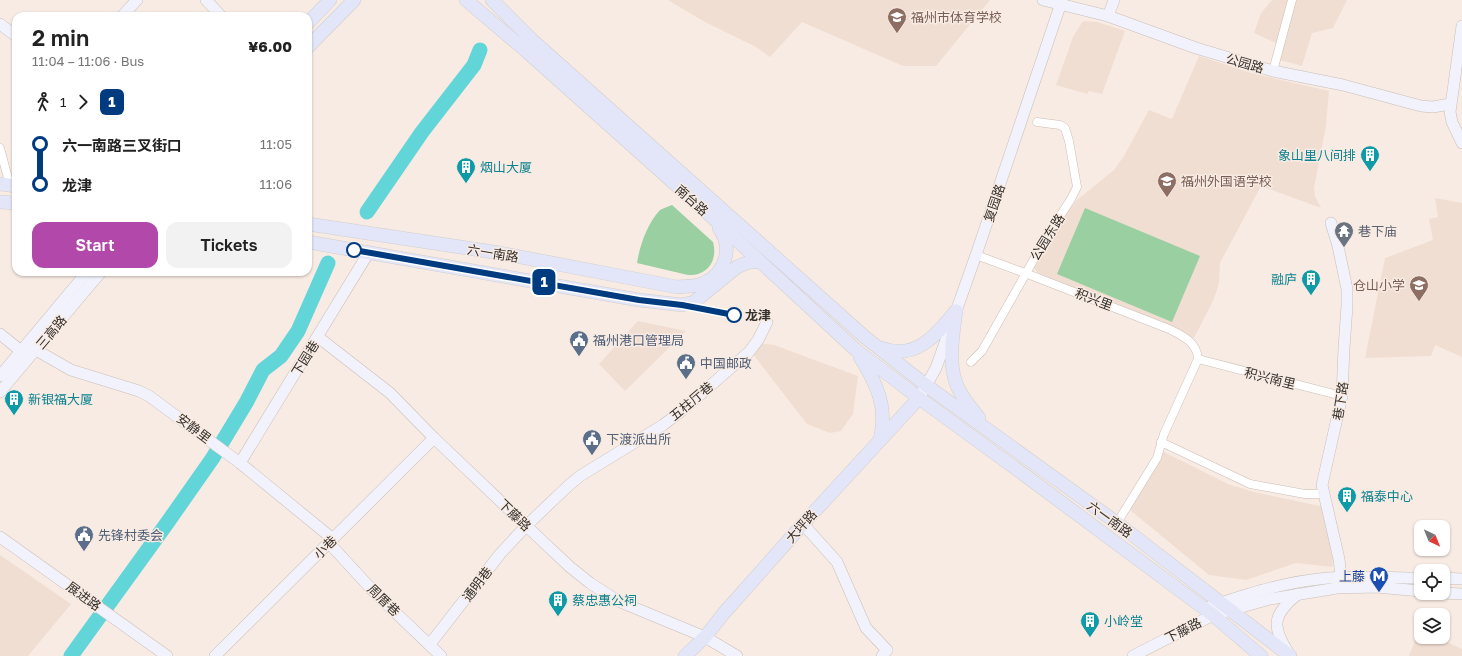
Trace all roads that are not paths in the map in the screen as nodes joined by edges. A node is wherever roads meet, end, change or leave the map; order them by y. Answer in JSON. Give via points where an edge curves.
{"nodes":[{"id":1,"x":137,"y":0,"type":"edge"},
{"id":2,"x":206,"y":0,"type":"edge"},
{"id":3,"x":330,"y":0,"type":"edge"},
{"id":4,"x":354,"y":0,"type":"edge"},
{"id":5,"x":466,"y":0,"type":"edge"},
{"id":6,"x":492,"y":0,"type":"edge"},
{"id":7,"x":1043,"y":0,"type":"edge"},
{"id":8,"x":1114,"y":0,"type":"edge"},
{"id":9,"x":1292,"y":0,"type":"edge"},
{"id":10,"x":1061,"y":2,"type":"edge"},
{"id":11,"x":126,"y":12,"type":"edge"},
{"id":12,"x":218,"y":12,"type":"edge"},
{"id":13,"x":1108,"y":16,"type":"junction"},
{"id":14,"x":312,"y":19,"type":"edge"},
{"id":15,"x":0,"y":24,"type":"edge"},
{"id":16,"x":1462,"y":26,"type":"edge"},
{"id":17,"x":12,"y":33,"type":"edge"},
{"id":18,"x":312,"y":43,"type":"edge"},
{"id":19,"x":1273,"y":71,"type":"junction"},
{"id":20,"x":1450,"y":104,"type":"junction"},
{"id":21,"x":1037,"y":122,"type":"dead end"},
{"id":22,"x":1462,"y":143,"type":"edge"},
{"id":23,"x":0,"y":148,"type":"edge"},
{"id":24,"x":9,"y":185,"type":"edge"},
{"id":25,"x":0,"y":202,"type":"edge"},
{"id":26,"x":12,"y":203,"type":"edge"},
{"id":27,"x":713,"y":218,"type":"junction"},
{"id":28,"x":1331,"y":223,"type":"dead end"},
{"id":29,"x":312,"y":225,"type":"edge"},
{"id":30,"x":312,"y":243,"type":"edge"},
{"id":31,"x":369,"y":252,"type":"junction"},
{"id":32,"x":976,"y":255,"type":"junction"},
{"id":33,"x":760,"y":262,"type":"junction"},
{"id":34,"x":1026,"y":272,"type":"junction"},
{"id":35,"x":84,"y":276,"type":"edge"},
{"id":36,"x":98,"y":276,"type":"edge"},
{"id":37,"x":956,"y":311,"type":"junction"},
{"id":38,"x":767,"y":322,"type":"dead end"},
{"id":39,"x":0,"y":334,"type":"edge"},
{"id":40,"x":318,"y":337,"type":"junction"},
{"id":41,"x":877,"y":346,"type":"junction"},
{"id":42,"x":36,"y":350,"type":"junction"},
{"id":43,"x":856,"y":350,"type":"junction"},
{"id":44,"x":21,"y":351,"type":"junction"},
{"id":45,"x":1198,"y":360,"type":"junction"},
{"id":46,"x":970,"y":362,"type":"dead end"},
{"id":47,"x":0,"y":376,"type":"edge"},
{"id":48,"x":927,"y":386,"type":"junction"},
{"id":49,"x":0,"y":392,"type":"edge"},
{"id":50,"x":1342,"y":396,"type":"junction"},
{"id":51,"x":919,"y":398,"type":"junction"},
{"id":52,"x":989,"y":431,"type":"junction"},
{"id":53,"x":434,"y":438,"type":"junction"},
{"id":54,"x":880,"y":440,"type":"junction"},
{"id":55,"x":1161,"y":442,"type":"junction"},
{"id":56,"x":240,"y":463,"type":"junction"},
{"id":57,"x":1324,"y":494,"type":"junction"},
{"id":58,"x":1116,"y":523,"type":"junction"},
{"id":59,"x":802,"y":524,"type":"junction"},
{"id":60,"x":526,"y":526,"type":"junction"},
{"id":61,"x":0,"y":536,"type":"edge"},
{"id":62,"x":331,"y":541,"type":"junction"},
{"id":63,"x":1341,"y":577,"type":"junction"},
{"id":64,"x":1414,"y":578,"type":"edge"},
{"id":65,"x":1450,"y":578,"type":"edge"},
{"id":66,"x":1462,"y":579,"type":"edge"},
{"id":67,"x":1414,"y":590,"type":"edge"},
{"id":68,"x":1450,"y":593,"type":"edge"},
{"id":69,"x":1298,"y":594,"type":"junction"},
{"id":70,"x":1462,"y":594,"type":"edge"},
{"id":71,"x":1221,"y":603,"type":"junction"},
{"id":72,"x":1232,"y":611,"type":"junction"},
{"id":73,"x":1208,"y":612,"type":"junction"},
{"id":74,"x":705,"y":637,"type":"junction"},
{"id":75,"x":430,"y":644,"type":"junction"},
{"id":76,"x":167,"y":656,"type":"edge"},
{"id":77,"x":215,"y":656,"type":"edge"},
{"id":78,"x":442,"y":656,"type":"edge"},
{"id":79,"x":685,"y":656,"type":"edge"},
{"id":80,"x":693,"y":656,"type":"edge"},
{"id":81,"x":737,"y":656,"type":"edge"},
{"id":82,"x":882,"y":656,"type":"edge"},
{"id":83,"x":1132,"y":656,"type":"edge"},
{"id":84,"x":1261,"y":656,"type":"edge"},
{"id":85,"x":1290,"y":656,"type":"edge"}],
"edges":[{"from":1,"to":11,"type":"street"},
{"from":2,"to":12,"type":"street"},
{"from":3,"to":14,"type":"main road"},
{"from":4,"to":18,"type":"main road"},
{"from":5,"to":27,"type":"main road","name":"南台路"},
{"from":6,"to":41,"type":"main road","name":"南台路","via":[[531,39]]},
{"from":7,"to":10,"type":"street","name":"公园路"},
{"from":8,"to":13,"type":"street"},
{"from":9,"to":19,"type":"street"},
{"from":10,"to":13,"type":"street","name":"公园路"},
{"from":10,"to":32,"type":"street","name":"复园路"},
{"from":13,"to":19,"type":"street","name":"公园路","via":[[1196,48]]},
{"from":15,"to":17,"type":"street"},
{"from":16,"to":20,"type":"street"},
{"from":19,"to":20,"type":"street","name":"公园路","via":[[1343,85],[1421,106]]},
{"from":20,"to":22,"type":"street","via":[[1452,122]]},
{"from":21,"to":34,"type":"street","name":"公园东路","via":[[1065,128],[1077,187]]},
{"from":23,"to":24,"type":"street"},
{"from":25,"to":26,"type":"main road"},
{"from":27,"to":29,"type":"main road","name":"六一南路","via":[[725,237],[726,259],[712,278],[704,283],[677,287],[500,253]]},
{"from":27,"to":33,"type":"main road","name":"南台路"},
{"from":28,"to":50,"type":"street","name":"巷下路","via":[[1347,294]]},
{"from":30,"to":31,"type":"main road","name":"六一南路"},
{"from":31,"to":33,"type":"main road","name":"六一南路","via":[[639,300],[682,305],[694,302],[737,267],[749,262]]},
{"from":31,"to":40,"type":"street","name":"下园巷"},
{"from":32,"to":34,"type":"street","name":"积兴里"},
{"from":32,"to":37,"type":"street","name":"复园路"},
{"from":33,"to":43,"type":"main road","name":"南台路"},
{"from":34,"to":45,"type":"street","name":"积兴里","via":[[1179,334],[1194,346]]},
{"from":34,"to":46,"type":"street","name":"公园东路","via":[[982,351]]},
{"from":35,"to":44,"type":"street","name":"三高路"},
{"from":36,"to":42,"type":"street","name":"三高路"},
{"from":37,"to":41,"type":"main road","via":[[936,335],[915,349],[890,351]]},
{"from":37,"to":48,"type":"street","name":"复园路"},
{"from":37,"to":52,"type":"main road","via":[[952,353],[955,380],[965,400]]},
{"from":38,"to":60,"type":"street","name":"五柱厅巷","via":[[749,352],[680,412],[580,476]]},
{"from":39,"to":44,"type":"street"},
{"from":40,"to":53,"type":"street","name":"下藤路","via":[[390,393]]},
{"from":40,"to":56,"type":"street","name":"下园巷"},
{"from":41,"to":48,"type":"main road","name":"南台路"},
{"from":42,"to":49,"type":"street","name":"三高路"},
{"from":42,"to":56,"type":"street","name":"安静里","via":[[71,370],[144,393]]},
{"from":43,"to":51,"type":"main road","name":"南台路"},
{"from":43,"to":54,"type":"main road","via":[[879,393],[883,423]]},
{"from":44,"to":47,"type":"street","name":"三高路"},
{"from":45,"to":50,"type":"street","name":"积兴南里"},
{"from":45,"to":55,"type":"street"},
{"from":48,"to":51,"type":"street","name":"复园路"},
{"from":48,"to":52,"type":"main road","name":"六一南路"},
{"from":50,"to":57,"type":"street","name":"巷下路","via":[[1322,482]]},
{"from":51,"to":54,"type":"main road","name":"大坪路"},
{"from":51,"to":73,"type":"main road","name":"六一南路"},
{"from":52,"to":58,"type":"main road","name":"六一南路"},
{"from":53,"to":60,"type":"street","name":"下藤路"},
{"from":53,"to":62,"type":"street","name":"小巷"},
{"from":54,"to":59,"type":"main road","name":"大坪路"},
{"from":55,"to":57,"type":"street","via":[[1250,484],[1305,494]]},
{"from":55,"to":58,"type":"street","via":[[1157,458]]},
{"from":56,"to":62,"type":"street","name":"安静里"},
{"from":57,"to":63,"type":"street","name":"巷下路"},
{"from":58,"to":71,"type":"main road","name":"六一南路"},
{"from":59,"to":74,"type":"main road","name":"大坪路"},
{"from":59,"to":82,"type":"street","via":[[837,562],[866,628],[887,650]]},
{"from":60,"to":74,"type":"street","name":"下藤路","via":[[570,567],[608,595],[642,612]]},
{"from":60,"to":75,"type":"street","name":"通明巷","via":[[496,558]]},
{"from":61,"to":76,"type":"street","name":"展进路"},
{"from":62,"to":75,"type":"street","name":"周厝巷","via":[[374,592]]},
{"from":62,"to":77,"type":"street","name":"小巷"},
{"from":63,"to":64,"type":"street"},
{"from":63,"to":71,"type":"street","via":[[1301,581]]},
{"from":65,"to":66,"type":"street"},
{"from":67,"to":69,"type":"street","via":[[1368,587],[1337,588]]},
{"from":68,"to":70,"type":"street"},
{"from":69,"to":72,"type":"street","via":[[1270,599]]},
{"from":69,"to":85,"type":"street","via":[[1283,608],[1277,624],[1280,640]]},
{"from":71,"to":72,"type":"main road","name":"六一南路"},
{"from":71,"to":73,"type":"street"},
{"from":72,"to":73,"type":"street"},
{"from":72,"to":85,"type":"main road","name":"六一南路"},
{"from":73,"to":83,"type":"street","name":"下藤路","via":[[1194,624]]},
{"from":73,"to":84,"type":"main road","name":"六一南路"},
{"from":74,"to":79,"type":"main road","name":"大坪路"},
{"from":74,"to":80,"type":"main road"},
{"from":74,"to":81,"type":"street","name":"下藤路"},
{"from":75,"to":78,"type":"street","name":"周厝巷"}]}
